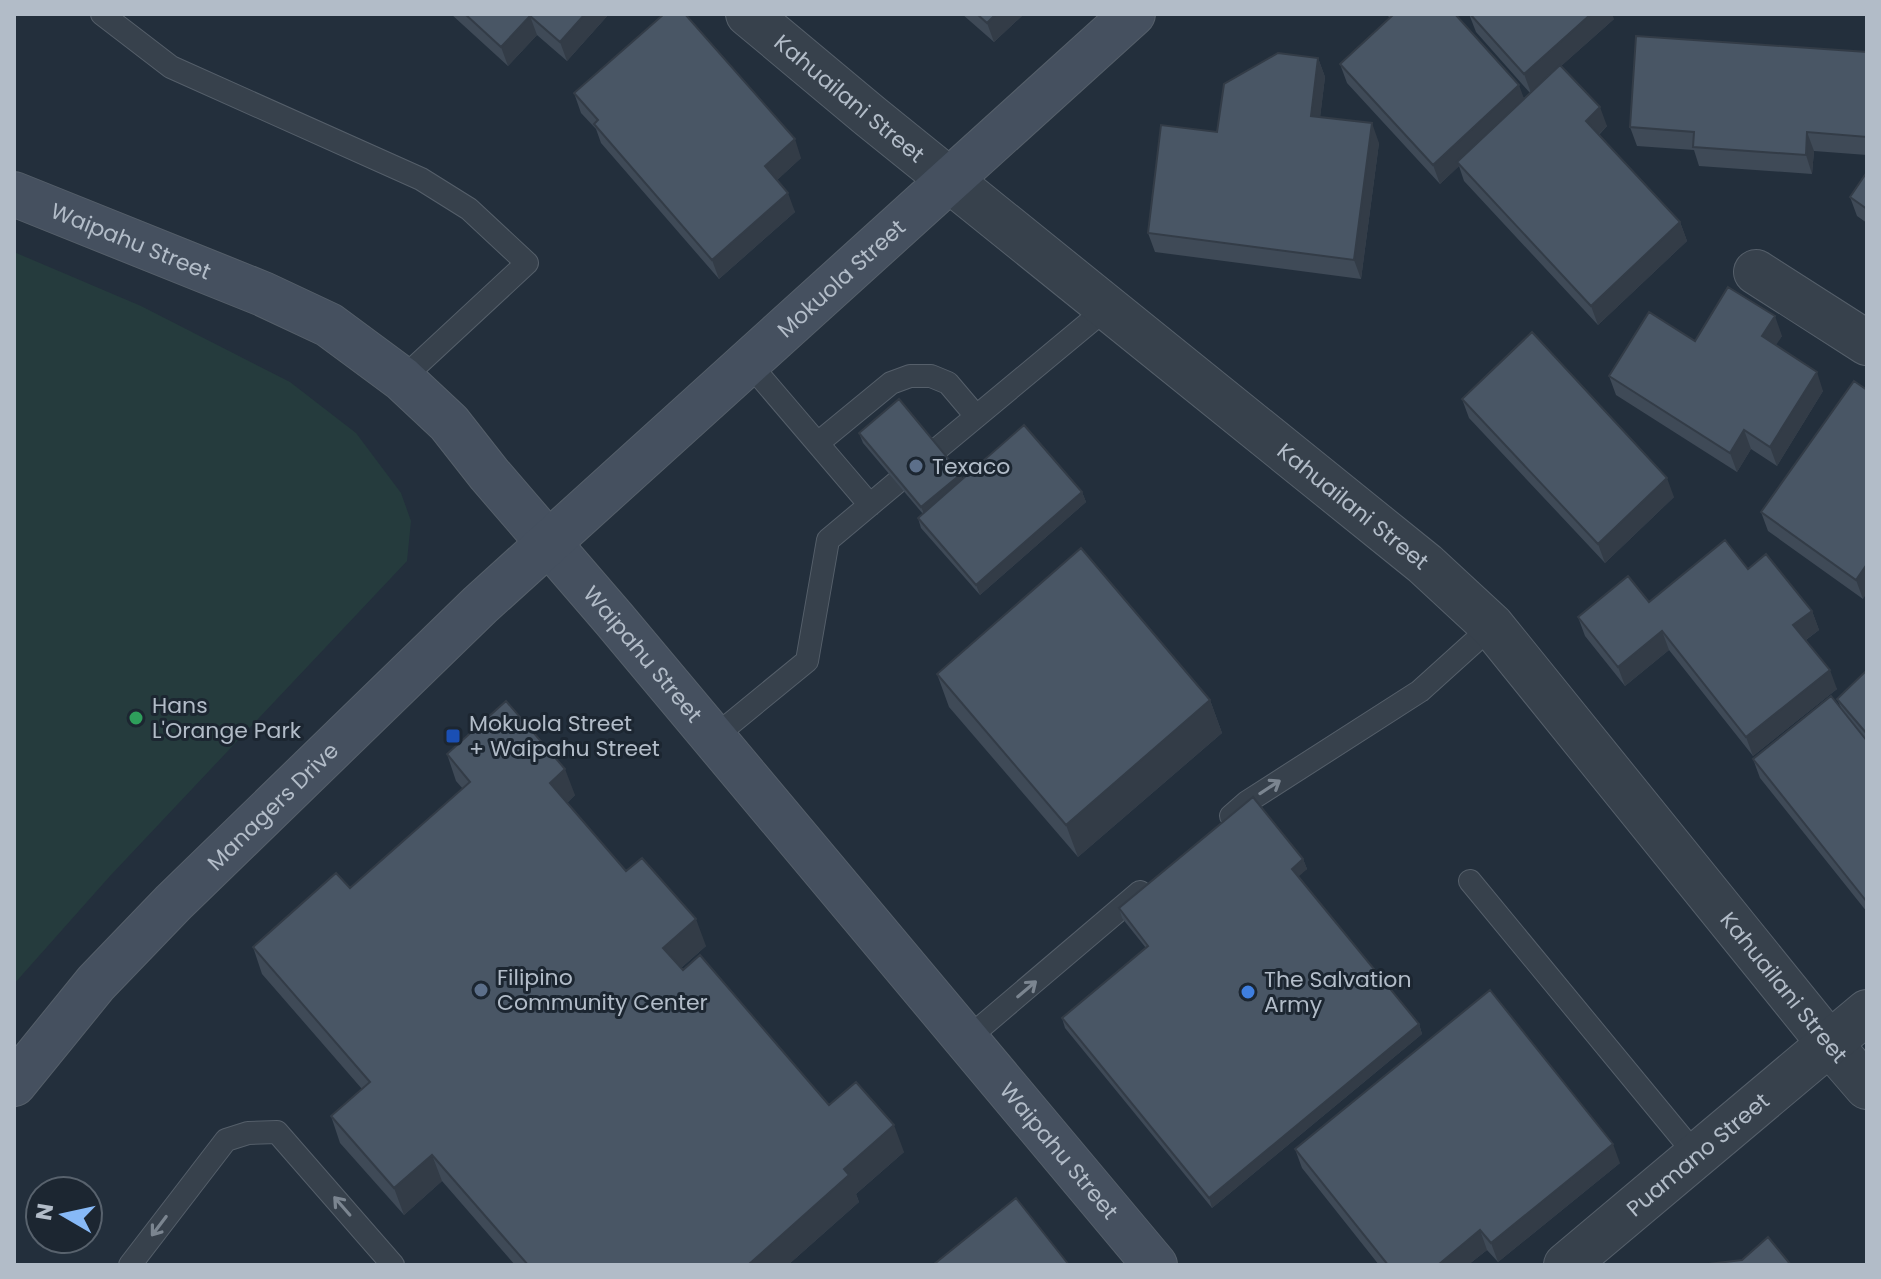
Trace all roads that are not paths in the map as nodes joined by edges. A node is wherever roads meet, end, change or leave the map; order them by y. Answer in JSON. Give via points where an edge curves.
{"nodes":[{"id":1,"x":102,"y":14,"type":"edge"},
{"id":2,"x":748,"y":14,"type":"edge"},
{"id":3,"x":1133,"y":14,"type":"edge"},
{"id":4,"x":950,"y":180,"type":"junction"},
{"id":5,"x":14,"y":194,"type":"edge"},
{"id":6,"x":1756,"y":272,"type":"dead end"},
{"id":7,"x":1108,"y":307,"type":"junction"},
{"id":8,"x":1867,"y":343,"type":"edge"},
{"id":9,"x":748,"y":362,"type":"junction"},
{"id":10,"x":402,"y":379,"type":"junction"},
{"id":11,"x":976,"y":416,"type":"junction"},
{"id":12,"x":818,"y":443,"type":"junction"},
{"id":13,"x":936,"y":450,"type":"edge"},
{"id":14,"x":896,"y":483,"type":"edge"},
{"id":15,"x":870,"y":505,"type":"junction"},
{"id":16,"x":549,"y":544,"type":"junction"},
{"id":17,"x":1492,"y":626,"type":"junction"},
{"id":18,"x":713,"y":738,"type":"junction"},
{"id":19,"x":1211,"y":833,"type":"edge"},
{"id":20,"x":1162,"y":874,"type":"edge"},
{"id":21,"x":1470,"y":881,"type":"dead end"},
{"id":22,"x":1867,"y":1012,"type":"edge"},
{"id":23,"x":967,"y":1039,"type":"junction"},
{"id":24,"x":1829,"y":1043,"type":"junction"},
{"id":25,"x":14,"y":1084,"type":"edge"},
{"id":26,"x":1867,"y":1087,"type":"edge"},
{"id":27,"x":1696,"y":1155,"type":"junction"},
{"id":28,"x":130,"y":1265,"type":"edge"},
{"id":29,"x":393,"y":1265,"type":"edge"},
{"id":30,"x":1155,"y":1265,"type":"edge"},
{"id":31,"x":1566,"y":1265,"type":"edge"}],
"edges":[{"from":1,"to":10,"type":"lane","via":[[171,67],[421,179],[469,209],[527,263]]},
{"from":2,"to":4,"type":"street","name":"Kahuailani Street"},
{"from":3,"to":4,"type":"street","name":"Mokuola Street"},
{"from":4,"to":7,"type":"street","name":"Kahuailani Street"},
{"from":4,"to":9,"type":"street","name":"Mokuola Street"},
{"from":5,"to":10,"type":"street","name":"Waipahu Street","via":[[329,325]]},
{"from":6,"to":8,"type":"street"},
{"from":7,"to":11,"type":"lane"},
{"from":7,"to":17,"type":"street","name":"Kahuailani Street","via":[[1425,564]]},
{"from":9,"to":12,"type":"lane"},
{"from":9,"to":16,"type":"street","name":"Mokuola Street"},
{"from":10,"to":16,"type":"street","name":"Waipahu Street","via":[[449,423]]},
{"from":11,"to":12,"type":"lane","via":[[948,383],[910,376],[891,383]]},
{"from":11,"to":13,"type":"lane"},
{"from":12,"to":15,"type":"lane"},
{"from":14,"to":15,"type":"lane"},
{"from":15,"to":18,"type":"lane","via":[[828,540],[807,661]]},
{"from":16,"to":18,"type":"street","name":"Waipahu Street"},
{"from":16,"to":25,"type":"street","name":"Managers Drive","via":[[173,903],[96,983]]},
{"from":19,"to":17,"type":"lane","one_way":true,"via":[[1247,802],[1420,691]]},
{"from":17,"to":24,"type":"street","name":"Kahuailani Street"},
{"from":18,"to":23,"type":"street","name":"Waipahu Street"},
{"from":23,"to":20,"type":"lane","one_way":true},
{"from":21,"to":27,"type":"lane"},
{"from":22,"to":24,"type":"street","name":"Puamano Street"},
{"from":23,"to":30,"type":"street","name":"Waipahu Street"},
{"from":24,"to":26,"type":"street","name":"Kahuailani Street"},
{"from":24,"to":27,"type":"street","name":"Puamano Street"},
{"from":27,"to":31,"type":"street","name":"Puamano Street"},
{"from":29,"to":28,"type":"lane","one_way":true,"via":[[277,1132],[226,1140]]}]}
